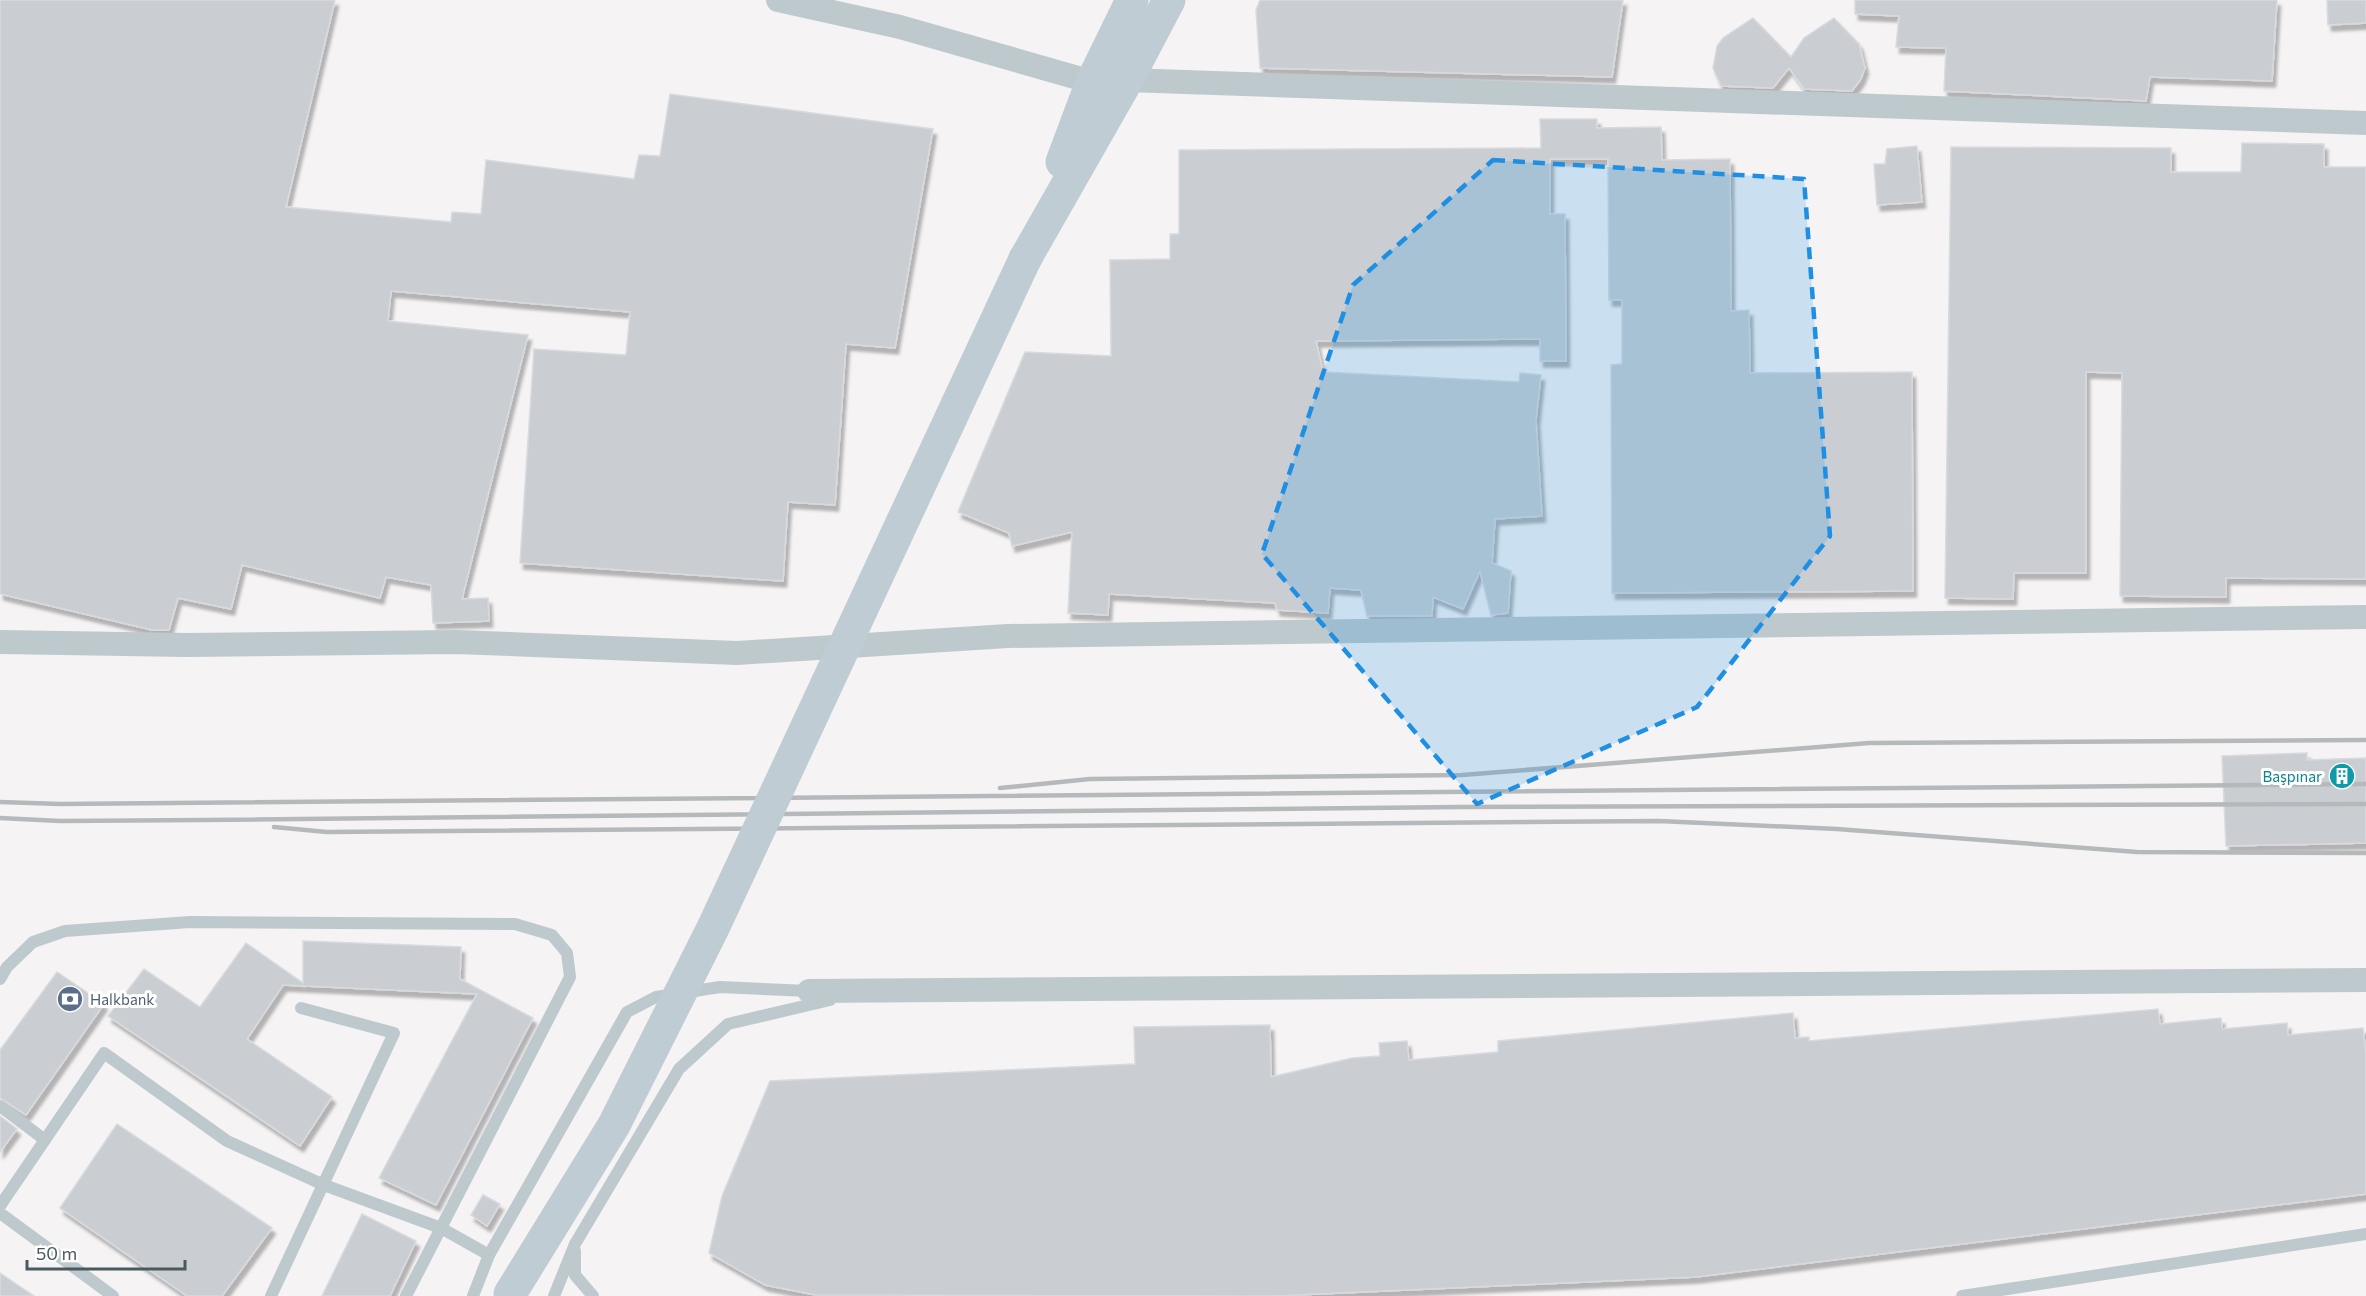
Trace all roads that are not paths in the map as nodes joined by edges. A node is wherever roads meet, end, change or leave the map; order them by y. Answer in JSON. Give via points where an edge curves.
{"nodes":[{"id":1,"x":778,"y":0,"type":"edge"},
{"id":2,"x":1132,"y":0,"type":"edge"},
{"id":3,"x":1168,"y":0,"type":"edge"},
{"id":4,"x":1127,"y":80,"type":"junction"},
{"id":5,"x":1092,"y":82,"type":"junction"},
{"id":6,"x":2366,"y":123,"type":"edge"},
{"id":7,"x":1025,"y":259,"type":"junction"},
{"id":8,"x":2366,"y":617,"type":"edge"},
{"id":9,"x":0,"y":642,"type":"edge"},
{"id":10,"x":0,"y":979,"type":"edge"},
{"id":11,"x":2366,"y":980,"type":"edge"},
{"id":12,"x":808,"y":991,"type":"joint"},
{"id":13,"x":882,"y":991,"type":"junction"},
{"id":14,"x":301,"y":1008,"type":"dead end"},
{"id":15,"x":0,"y":1106,"type":"edge"},
{"id":16,"x":45,"y":1140,"type":"junction"},
{"id":17,"x":324,"y":1185,"type":"junction"},
{"id":18,"x":0,"y":1206,"type":"edge"},
{"id":19,"x":0,"y":1213,"type":"edge"},
{"id":20,"x":441,"y":1228,"type":"junction"},
{"id":21,"x":2366,"y":1234,"type":"edge"},
{"id":22,"x":575,"y":1244,"type":"junction"},
{"id":23,"x":489,"y":1255,"type":"junction"},
{"id":24,"x":510,"y":1295,"type":"edge"},
{"id":25,"x":113,"y":1296,"type":"edge"},
{"id":26,"x":271,"y":1296,"type":"edge"},
{"id":27,"x":406,"y":1296,"type":"edge"},
{"id":28,"x":473,"y":1296,"type":"edge"},
{"id":29,"x":554,"y":1296,"type":"edge"},
{"id":30,"x":593,"y":1296,"type":"edge"},
{"id":31,"x":1962,"y":1296,"type":"edge"}],
"edges":[{"from":1,"to":5,"type":"street","via":[[900,27]]},
{"from":2,"to":5,"type":"street"},
{"from":3,"to":4,"type":"street"},
{"from":4,"to":5,"type":"street"},
{"from":4,"to":6,"type":"street"},
{"from":4,"to":7,"type":"street"},
{"from":5,"to":7,"type":"street"},
{"from":7,"to":24,"type":"street","bridge":true,"via":[[702,948],[614,1125]]},
{"from":8,"to":9,"type":"street","via":[[973,636],[737,653],[456,642]]},
{"from":10,"to":20,"type":"lane","via":[[33,942],[65,932],[190,922],[514,924],[552,935],[567,953],[570,977]]},
{"from":11,"to":13,"type":"street"},
{"from":12,"to":13,"type":"street"},
{"from":12,"to":23,"type":"lane","via":[[720,987],[656,997],[627,1012]]},
{"from":13,"to":22,"type":"lane","via":[[728,1024],[679,1069]]},
{"from":14,"to":17,"type":"lane","via":[[394,1033]]},
{"from":15,"to":16,"type":"lane"},
{"from":16,"to":17,"type":"lane","via":[[104,1053],[227,1141]]},
{"from":16,"to":18,"type":"lane"},
{"from":17,"to":20,"type":"lane"},
{"from":17,"to":26,"type":"lane"},
{"from":19,"to":25,"type":"lane"},
{"from":20,"to":23,"type":"lane"},
{"from":20,"to":27,"type":"lane"},
{"from":21,"to":31,"type":"lane"},
{"from":22,"to":29,"type":"lane"},
{"from":22,"to":30,"type":"lane","via":[[575,1275]]},
{"from":23,"to":28,"type":"lane"}]}
